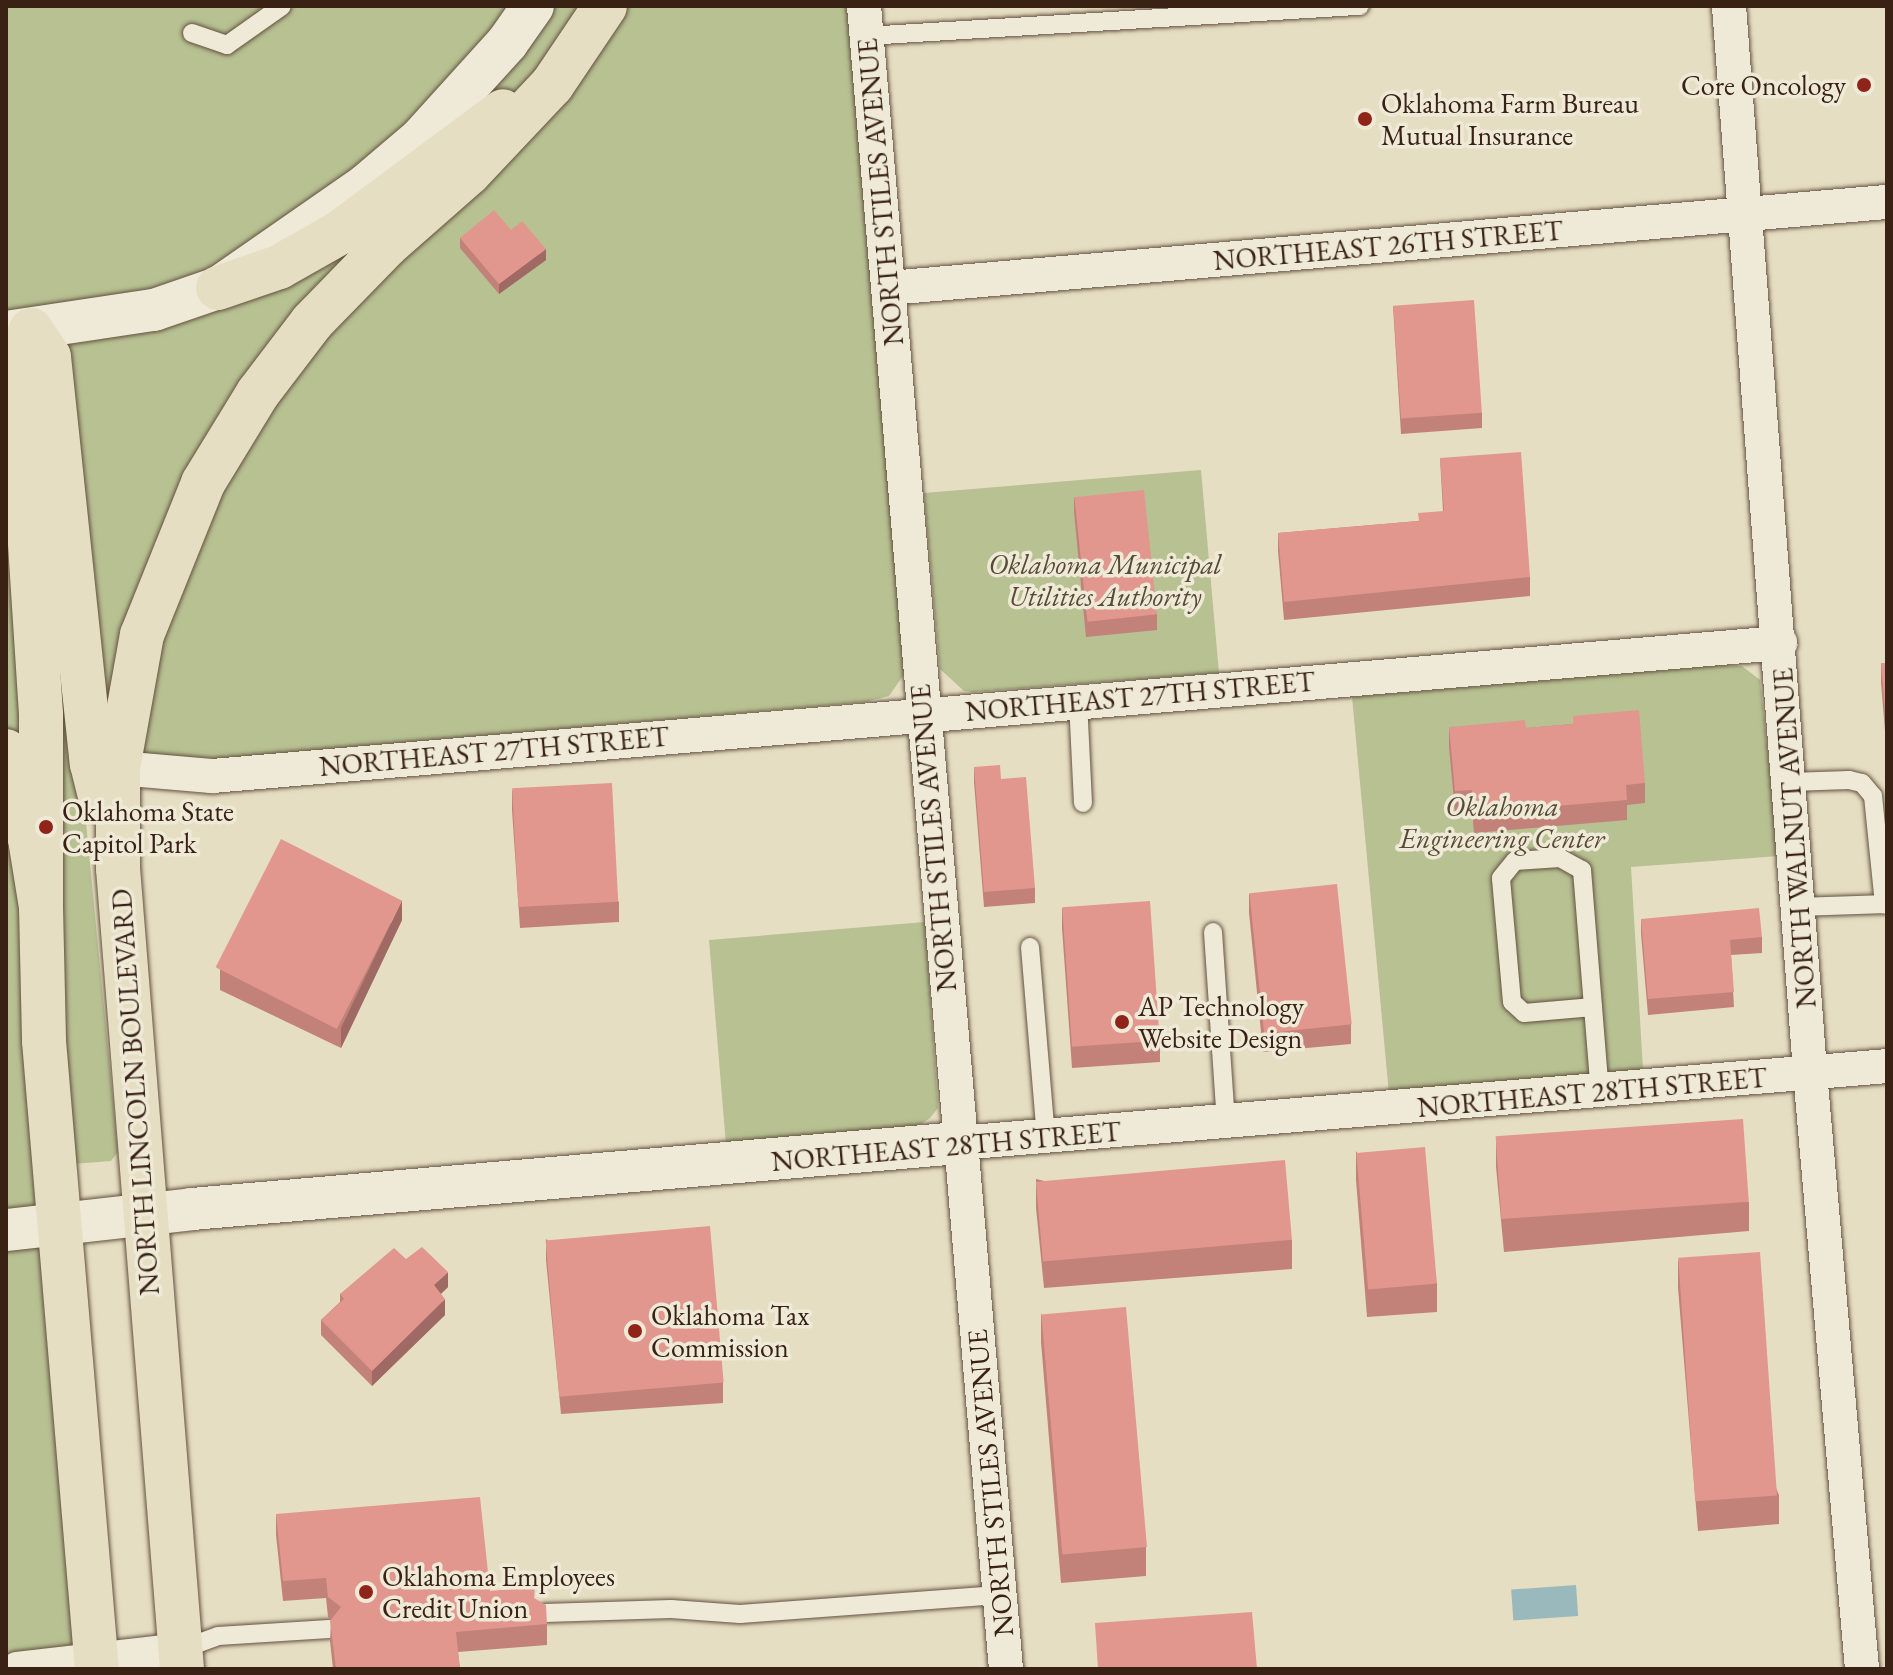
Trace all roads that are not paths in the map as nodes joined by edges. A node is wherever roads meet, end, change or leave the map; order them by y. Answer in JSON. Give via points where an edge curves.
{"nodes":[{"id":1,"x":282,"y":6,"type":"edge"},
{"id":2,"x":533,"y":6,"type":"edge"},
{"id":3,"x":605,"y":6,"type":"edge"},
{"id":4,"x":1360,"y":6,"type":"edge"},
{"id":5,"x":1729,"y":6,"type":"edge"},
{"id":6,"x":1246,"y":9,"type":"edge"},
{"id":7,"x":865,"y":21,"type":"edge"},
{"id":8,"x":192,"y":33,"type":"dead end"},
{"id":9,"x":552,"y":85,"type":"junction"},
{"id":10,"x":1887,"y":202,"type":"edge"},
{"id":11,"x":1745,"y":214,"type":"junction"},
{"id":12,"x":218,"y":288,"type":"junction"},
{"id":13,"x":889,"y":288,"type":"junction"},
{"id":14,"x":19,"y":331,"type":"edge"},
{"id":15,"x":1780,"y":643,"type":"junction"},
{"id":16,"x":1078,"y":701,"type":"junction"},
{"id":17,"x":923,"y":714,"type":"junction"},
{"id":18,"x":6,"y":751,"type":"edge"},
{"id":19,"x":118,"y":768,"type":"junction"},
{"id":20,"x":1790,"y":782,"type":"junction"},
{"id":21,"x":1083,"y":803,"type":"dead end"},
{"id":22,"x":118,"y":869,"type":"junction"},
{"id":23,"x":1886,"y":904,"type":"edge"},
{"id":24,"x":41,"y":907,"type":"junction"},
{"id":25,"x":1798,"y":907,"type":"junction"},
{"id":26,"x":1213,"y":932,"type":"dead end"},
{"id":27,"x":1030,"y":947,"type":"dead end"},
{"id":28,"x":1593,"y":1007,"type":"junction"},
{"id":29,"x":1887,"y":1066,"type":"edge"},
{"id":30,"x":1810,"y":1072,"type":"junction"},
{"id":31,"x":1600,"y":1092,"type":"junction"},
{"id":32,"x":1226,"y":1123,"type":"junction"},
{"id":33,"x":1046,"y":1136,"type":"junction"},
{"id":34,"x":959,"y":1143,"type":"junction"},
{"id":35,"x":143,"y":1215,"type":"junction"},
{"id":36,"x":61,"y":1224,"type":"junction"},
{"id":37,"x":6,"y":1230,"type":"edge"},
{"id":38,"x":1001,"y":1595,"type":"junction"},
{"id":39,"x":545,"y":1613,"type":"edge"},
{"id":40,"x":329,"y":1629,"type":"edge"},
{"id":41,"x":181,"y":1660,"type":"edge"},
{"id":42,"x":97,"y":1665,"type":"edge"},
{"id":43,"x":17,"y":1669,"type":"edge"},
{"id":44,"x":1006,"y":1669,"type":"edge"},
{"id":45,"x":1862,"y":1669,"type":"edge"}],
"edges":[{"from":1,"to":8,"type":"lane","via":[[227,45]]},
{"from":2,"to":12,"type":"street","via":[[507,43],[420,139],[366,185]]},
{"from":3,"to":9,"type":"main road","name":"NORTH LINCOLN BOULEVARD"},
{"from":4,"to":6,"type":"lane"},
{"from":5,"to":11,"type":"street","name":"NORTH WALNUT AVENUE"},
{"from":6,"to":7,"type":"lane"},
{"from":7,"to":13,"type":"street","name":"NORTH STILES AVENUE"},
{"from":9,"to":12,"type":"main road","via":[[493,116],[339,233],[279,267]]},
{"from":9,"to":19,"type":"main road","name":"NORTH LINCOLN BOULEVARD","via":[[469,173],[387,245],[312,322],[233,431],[203,483],[142,635]]},
{"from":10,"to":11,"type":"street","name":"NORTHEAST 26TH STREET"},
{"from":11,"to":13,"type":"street","name":"NORTHEAST 26TH STREET"},
{"from":11,"to":15,"type":"street","name":"NORTH WALNUT AVENUE"},
{"from":12,"to":14,"type":"street","via":[[154,310]]},
{"from":13,"to":17,"type":"street","name":"NORTH STILES AVENUE"},
{"from":14,"to":22,"type":"main road","via":[[49,357],[92,764]]},
{"from":14,"to":24,"type":"main road","via":[[41,714]]},
{"from":15,"to":16,"type":"street","name":"NORTHEAST 27TH STREET"},
{"from":15,"to":20,"type":"street","name":"NORTH WALNUT AVENUE"},
{"from":16,"to":17,"type":"street","name":"NORTHEAST 27TH STREET"},
{"from":16,"to":21,"type":"lane"},
{"from":17,"to":19,"type":"street","name":"NORTHEAST 27TH STREET","via":[[212,776]]},
{"from":17,"to":34,"type":"street","name":"NORTH STILES AVENUE"},
{"from":18,"to":24,"type":"main road","via":[[30,839]]},
{"from":19,"to":22,"type":"main road","name":"NORTH LINCOLN BOULEVARD"},
{"from":20,"to":23,"type":"lane","via":[[1849,780],[1862,783],[1873,796]]},
{"from":20,"to":25,"type":"street","name":"NORTH WALNUT AVENUE"},
{"from":22,"to":35,"type":"main road","name":"NORTH LINCOLN BOULEVARD"},
{"from":23,"to":25,"type":"lane"},
{"from":24,"to":36,"type":"main road","via":[[44,1041]]},
{"from":25,"to":30,"type":"street","name":"NORTH WALNUT AVENUE"},
{"from":26,"to":32,"type":"lane"},
{"from":27,"to":33,"type":"lane"},
{"from":28,"to":28,"type":"lane","via":[[1582,870],[1560,858],[1515,861],[1501,878],[1512,1002],[1524,1013]]},
{"from":28,"to":31,"type":"lane"},
{"from":29,"to":30,"type":"street","name":"NORTHEAST 28TH STREET"},
{"from":30,"to":31,"type":"street","name":"NORTHEAST 28TH STREET"},
{"from":30,"to":45,"type":"street","name":"NORTH WALNUT AVENUE"},
{"from":31,"to":32,"type":"street","name":"NORTHEAST 28TH STREET"},
{"from":32,"to":33,"type":"street","name":"NORTHEAST 28TH STREET"},
{"from":33,"to":34,"type":"street","name":"NORTHEAST 28TH STREET"},
{"from":34,"to":35,"type":"street","name":"NORTHEAST 28TH STREET"},
{"from":34,"to":38,"type":"street","name":"NORTH STILES AVENUE"},
{"from":35,"to":36,"type":"street","name":"NORTHEAST 28TH STREET"},
{"from":35,"to":41,"type":"main road","name":"NORTH LINCOLN BOULEVARD"},
{"from":36,"to":37,"type":"street","name":"NORTHEAST 28TH STREET"},
{"from":36,"to":42,"type":"main road"},
{"from":38,"to":39,"type":"lane","via":[[740,1614],[671,1609]]},
{"from":38,"to":44,"type":"street","name":"NORTH STILES AVENUE"},
{"from":40,"to":41,"type":"lane","via":[[218,1636]]},
{"from":41,"to":42,"type":"street"},
{"from":42,"to":43,"type":"street"}]}
